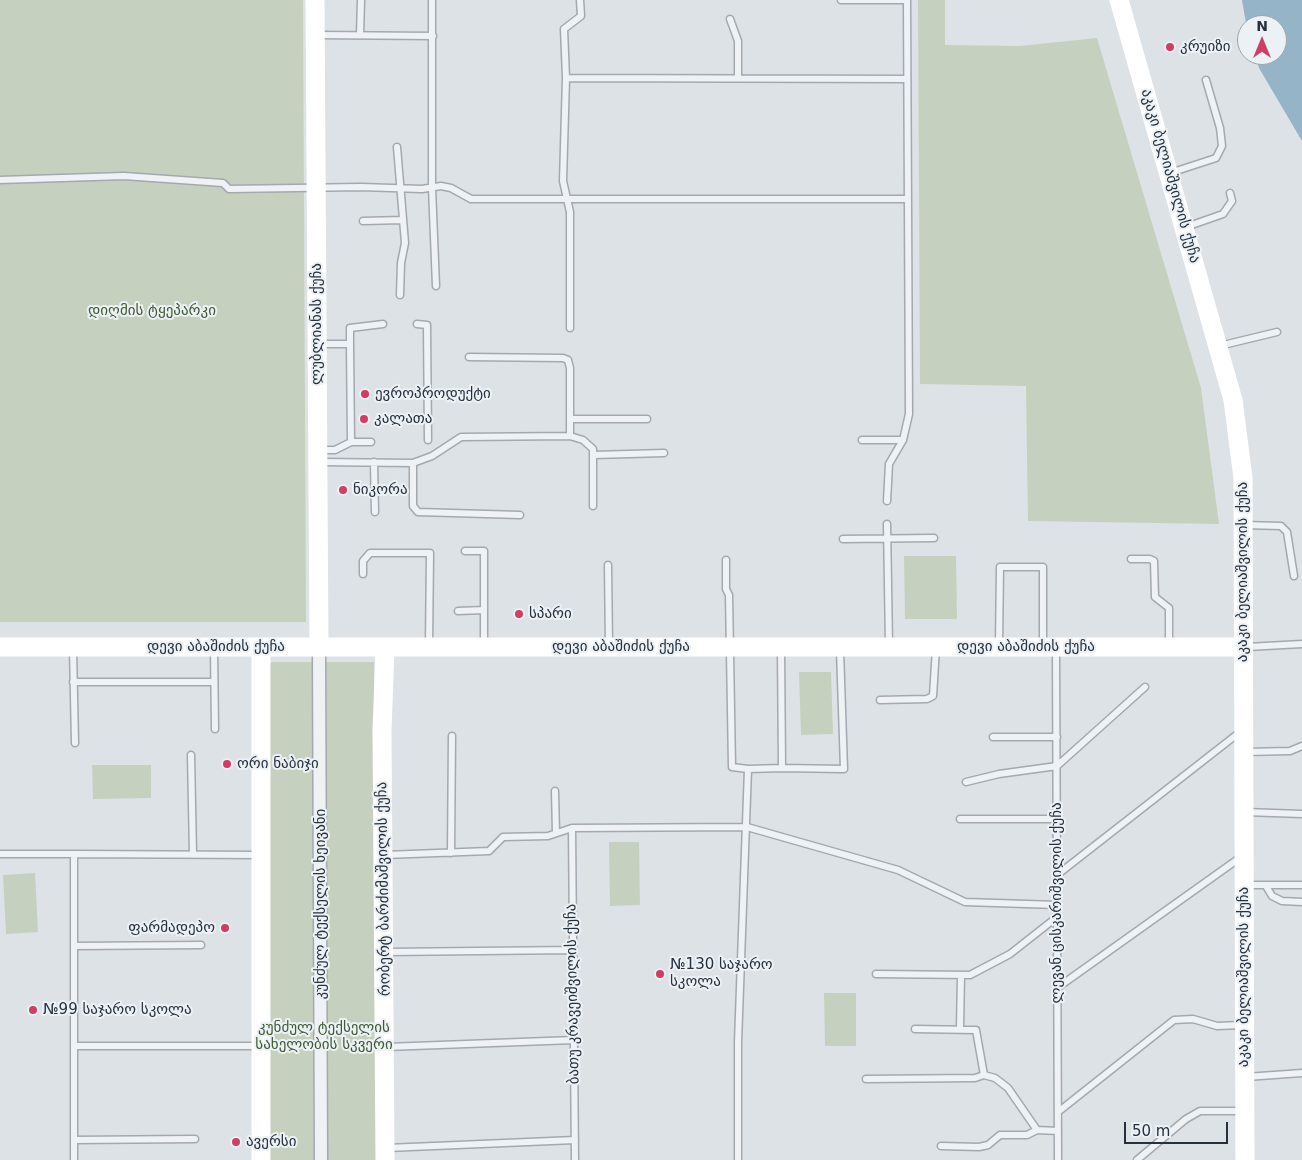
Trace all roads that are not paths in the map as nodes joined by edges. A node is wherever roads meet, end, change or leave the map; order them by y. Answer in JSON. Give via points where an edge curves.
{"nodes":[{"id":1,"x":315,"y":0,"type":"edge"},
{"id":2,"x":360,"y":0,"type":"edge"},
{"id":3,"x":432,"y":0,"type":"edge"},
{"id":4,"x":580,"y":0,"type":"edge"},
{"id":5,"x":841,"y":0,"type":"edge"},
{"id":6,"x":868,"y":0,"type":"edge"},
{"id":7,"x":907,"y":0,"type":"edge"},
{"id":8,"x":1119,"y":0,"type":"edge"},
{"id":9,"x":730,"y":19,"type":"dead end"},
{"id":10,"x":315,"y":35,"type":"junction"},
{"id":11,"x":360,"y":35,"type":"junction"},
{"id":12,"x":433,"y":36,"type":"junction"},
{"id":13,"x":566,"y":78,"type":"junction"},
{"id":14,"x":738,"y":78,"type":"junction"},
{"id":15,"x":907,"y":79,"type":"junction"},
{"id":16,"x":1206,"y":80,"type":"dead end"},
{"id":17,"x":397,"y":147,"type":"dead end"},
{"id":18,"x":1169,"y":173,"type":"junction"},
{"id":19,"x":0,"y":180,"type":"edge"},
{"id":20,"x":401,"y":188,"type":"junction"},
{"id":21,"x":432,"y":188,"type":"junction"},
{"id":22,"x":316,"y":189,"type":"junction"},
{"id":23,"x":1230,"y":193,"type":"dead end"},
{"id":24,"x":567,"y":198,"type":"junction"},
{"id":25,"x":908,"y":199,"type":"junction"},
{"id":26,"x":403,"y":220,"type":"junction"},
{"id":27,"x":363,"y":221,"type":"dead end"},
{"id":28,"x":1185,"y":228,"type":"junction"},
{"id":29,"x":436,"y":286,"type":"dead end"},
{"id":30,"x":400,"y":295,"type":"dead end"},
{"id":31,"x":383,"y":324,"type":"dead end"},
{"id":32,"x":417,"y":324,"type":"dead end"},
{"id":33,"x":570,"y":328,"type":"dead end"},
{"id":34,"x":1277,"y":332,"type":"dead end"},
{"id":35,"x":317,"y":344,"type":"junction"},
{"id":36,"x":350,"y":344,"type":"junction"},
{"id":37,"x":1218,"y":346,"type":"junction"},
{"id":38,"x":469,"y":358,"type":"dead end"},
{"id":39,"x":570,"y":419,"type":"junction"},
{"id":40,"x":647,"y":419,"type":"dead end"},
{"id":41,"x":570,"y":436,"type":"junction"},
{"id":42,"x":428,"y":440,"type":"dead end"},
{"id":43,"x":862,"y":440,"type":"dead end"},
{"id":44,"x":903,"y":440,"type":"junction"},
{"id":45,"x":351,"y":442,"type":"junction"},
{"id":46,"x":371,"y":442,"type":"dead end"},
{"id":47,"x":664,"y":453,"type":"dead end"},
{"id":48,"x":593,"y":455,"type":"junction"},
{"id":49,"x":318,"y":456,"type":"junction"},
{"id":50,"x":374,"y":462,"type":"junction"},
{"id":51,"x":413,"y":463,"type":"junction"},
{"id":52,"x":887,"y":501,"type":"dead end"},
{"id":53,"x":593,"y":506,"type":"dead end"},
{"id":54,"x":375,"y":512,"type":"dead end"},
{"id":55,"x":520,"y":515,"type":"dead end"},
{"id":56,"x":887,"y":524,"type":"dead end"},
{"id":57,"x":1243,"y":525,"type":"junction"},
{"id":58,"x":934,"y":538,"type":"dead end"},
{"id":59,"x":843,"y":539,"type":"dead end"},
{"id":60,"x":887,"y":539,"type":"junction"},
{"id":61,"x":465,"y":552,"type":"dead end"},
{"id":62,"x":1131,"y":559,"type":"dead end"},
{"id":63,"x":726,"y":560,"type":"dead end"},
{"id":64,"x":608,"y":565,"type":"dead end"},
{"id":65,"x":363,"y":574,"type":"dead end"},
{"id":66,"x":1294,"y":576,"type":"dead end"},
{"id":67,"x":484,"y":610,"type":"junction"},
{"id":68,"x":458,"y":611,"type":"dead end"},
{"id":69,"x":1302,"y":644,"type":"edge"},
{"id":70,"x":0,"y":646,"type":"edge"},
{"id":71,"x":729,"y":646,"type":"junction"},
{"id":72,"x":781,"y":646,"type":"junction"},
{"id":73,"x":840,"y":646,"type":"junction"},
{"id":74,"x":889,"y":646,"type":"junction"},
{"id":75,"x":936,"y":646,"type":"junction"},
{"id":76,"x":999,"y":646,"type":"junction"},
{"id":77,"x":1050,"y":646,"type":"junction"},
{"id":78,"x":73,"y":647,"type":"junction"},
{"id":79,"x":319,"y":647,"type":"junction"},
{"id":80,"x":484,"y":647,"type":"junction"},
{"id":81,"x":609,"y":647,"type":"junction"},
{"id":82,"x":1169,"y":647,"type":"junction"},
{"id":83,"x":1243,"y":647,"type":"junction"},
{"id":84,"x":214,"y":648,"type":"junction"},
{"id":85,"x":261,"y":648,"type":"junction"},
{"id":86,"x":386,"y":648,"type":"junction"},
{"id":87,"x":429,"y":648,"type":"junction"},
{"id":88,"x":74,"y":682,"type":"junction"},
{"id":89,"x":214,"y":682,"type":"junction"},
{"id":90,"x":1146,"y":687,"type":"dead end"},
{"id":91,"x":880,"y":700,"type":"dead end"},
{"id":92,"x":215,"y":729,"type":"dead end"},
{"id":93,"x":1243,"y":729,"type":"junction"},
{"id":94,"x":452,"y":736,"type":"dead end"},
{"id":95,"x":993,"y":737,"type":"dead end"},
{"id":96,"x":1057,"y":737,"type":"junction"},
{"id":97,"x":75,"y":743,"type":"dead end"},
{"id":98,"x":1302,"y":746,"type":"edge"},
{"id":99,"x":1243,"y":752,"type":"junction"},
{"id":100,"x":191,"y":755,"type":"dead end"},
{"id":101,"x":1057,"y":766,"type":"junction"},
{"id":102,"x":782,"y":768,"type":"junction"},
{"id":103,"x":748,"y":769,"type":"junction"},
{"id":104,"x":966,"y":782,"type":"dead end"},
{"id":105,"x":555,"y":791,"type":"dead end"},
{"id":106,"x":1244,"y":812,"type":"junction"},
{"id":107,"x":1302,"y":814,"type":"edge"},
{"id":108,"x":960,"y":819,"type":"dead end"},
{"id":109,"x":1057,"y":819,"type":"junction"},
{"id":110,"x":747,"y":827,"type":"junction"},
{"id":111,"x":572,"y":828,"type":"junction"},
{"id":112,"x":556,"y":833,"type":"junction"},
{"id":113,"x":451,"y":853,"type":"junction"},
{"id":114,"x":0,"y":854,"type":"edge"},
{"id":115,"x":74,"y":854,"type":"junction"},
{"id":116,"x":192,"y":854,"type":"junction"},
{"id":117,"x":260,"y":855,"type":"junction"},
{"id":118,"x":382,"y":855,"type":"junction"},
{"id":119,"x":1244,"y":855,"type":"junction"},
{"id":120,"x":1057,"y":874,"type":"junction"},
{"id":121,"x":1244,"y":885,"type":"junction"},
{"id":122,"x":1266,"y":886,"type":"junction"},
{"id":123,"x":1302,"y":886,"type":"edge"},
{"id":124,"x":1302,"y":902,"type":"edge"},
{"id":125,"x":1057,"y":905,"type":"junction"},
{"id":126,"x":1057,"y":917,"type":"junction"},
{"id":127,"x":202,"y":945,"type":"dead end"},
{"id":128,"x":74,"y":946,"type":"junction"},
{"id":129,"x":573,"y":950,"type":"junction"},
{"id":130,"x":385,"y":952,"type":"junction"},
{"id":131,"x":876,"y":974,"type":"dead end"},
{"id":132,"x":961,"y":975,"type":"junction"},
{"id":133,"x":1058,"y":988,"type":"junction"},
{"id":134,"x":1245,"y":1025,"type":"junction"},
{"id":135,"x":960,"y":1028,"type":"junction"},
{"id":136,"x":916,"y":1029,"type":"dead end"},
{"id":137,"x":574,"y":1040,"type":"junction"},
{"id":138,"x":74,"y":1046,"type":"junction"},
{"id":139,"x":261,"y":1046,"type":"junction"},
{"id":140,"x":386,"y":1047,"type":"junction"},
{"id":141,"x":1302,"y":1072,"type":"edge"},
{"id":142,"x":984,"y":1075,"type":"junction"},
{"id":143,"x":1245,"y":1077,"type":"junction"},
{"id":144,"x":866,"y":1079,"type":"dead end"},
{"id":145,"x":1245,"y":1111,"type":"junction"},
{"id":146,"x":1058,"y":1112,"type":"junction"},
{"id":147,"x":1038,"y":1130,"type":"junction"},
{"id":148,"x":1058,"y":1131,"type":"junction"},
{"id":149,"x":195,"y":1139,"type":"dead end"},
{"id":150,"x":74,"y":1140,"type":"junction"},
{"id":151,"x":575,"y":1140,"type":"junction"},
{"id":152,"x":941,"y":1146,"type":"dead end"},
{"id":153,"x":385,"y":1154,"type":"edge"},
{"id":154,"x":74,"y":1160,"type":"edge"},
{"id":155,"x":261,"y":1160,"type":"edge"},
{"id":156,"x":321,"y":1160,"type":"edge"},
{"id":157,"x":575,"y":1160,"type":"edge"},
{"id":158,"x":738,"y":1160,"type":"edge"},
{"id":159,"x":1058,"y":1160,"type":"edge"},
{"id":160,"x":1138,"y":1160,"type":"edge"},
{"id":161,"x":1245,"y":1160,"type":"edge"}],
"edges":[{"from":1,"to":10,"type":"street","name":"ლუბლიანას ქუჩა"},
{"from":2,"to":11,"type":"lane"},
{"from":3,"to":12,"type":"lane"},
{"from":4,"to":13,"type":"lane","via":[[581,16],[564,29]]},
{"from":5,"to":6,"type":"lane"},
{"from":6,"to":7,"type":"lane"},
{"from":7,"to":15,"type":"lane"},
{"from":8,"to":18,"type":"street","name":"აკაკი ბელიაშვილის ქუჩა"},
{"from":9,"to":14,"type":"lane","via":[[738,41]]},
{"from":10,"to":11,"type":"lane"},
{"from":10,"to":22,"type":"street","name":"ლუბლიანას ქუჩა"},
{"from":11,"to":12,"type":"lane"},
{"from":12,"to":21,"type":"lane"},
{"from":13,"to":14,"type":"lane"},
{"from":13,"to":24,"type":"lane","via":[[562,181]]},
{"from":14,"to":15,"type":"lane"},
{"from":15,"to":25,"type":"lane"},
{"from":16,"to":18,"type":"lane","via":[[1222,146],[1216,158]]},
{"from":17,"to":20,"type":"lane"},
{"from":18,"to":28,"type":"street","name":"აკაკი ბელიაშვილის ქუჩა"},
{"from":19,"to":22,"type":"lane","via":[[124,176],[223,183],[229,189]]},
{"from":20,"to":21,"type":"lane"},
{"from":20,"to":22,"type":"lane"},
{"from":20,"to":26,"type":"lane"},
{"from":21,"to":24,"type":"lane","via":[[451,188],[471,199]]},
{"from":21,"to":29,"type":"lane"},
{"from":22,"to":35,"type":"street","name":"ლუბლიანას ქუჩა"},
{"from":23,"to":28,"type":"lane","via":[[1232,201],[1224,214]]},
{"from":24,"to":25,"type":"lane"},
{"from":24,"to":33,"type":"lane","via":[[570,212]]},
{"from":25,"to":44,"type":"lane","via":[[909,414]]},
{"from":26,"to":27,"type":"lane"},
{"from":26,"to":30,"type":"lane","via":[[405,243]]},
{"from":28,"to":37,"type":"street","name":"აკაკი ბელიაშვილის ქუჩა"},
{"from":31,"to":36,"type":"lane","via":[[350,328]]},
{"from":32,"to":42,"type":"lane","via":[[428,325]]},
{"from":34,"to":37,"type":"lane"},
{"from":35,"to":36,"type":"lane"},
{"from":35,"to":49,"type":"street","name":"ლუბლიანას ქუჩა"},
{"from":36,"to":45,"type":"lane"},
{"from":37,"to":57,"type":"street","name":"აკაკი ბელიაშვილის ქუჩა","via":[[1233,400],[1243,478]]},
{"from":38,"to":39,"type":"lane","via":[[568,360]]},
{"from":39,"to":40,"type":"lane"},
{"from":39,"to":41,"type":"lane"},
{"from":41,"to":48,"type":"lane","via":[[583,440],[593,449]]},
{"from":41,"to":51,"type":"lane","via":[[461,437],[432,456]]},
{"from":43,"to":44,"type":"lane"},
{"from":44,"to":52,"type":"lane","via":[[889,464]]},
{"from":45,"to":46,"type":"lane"},
{"from":45,"to":49,"type":"lane"},
{"from":47,"to":48,"type":"lane"},
{"from":48,"to":53,"type":"lane"},
{"from":49,"to":50,"type":"lane"},
{"from":49,"to":79,"type":"street","name":"ლუბლიანას ქუჩა"},
{"from":50,"to":51,"type":"lane"},
{"from":50,"to":54,"type":"lane"},
{"from":51,"to":55,"type":"lane","via":[[413,506],[418,512]]},
{"from":56,"to":60,"type":"lane"},
{"from":57,"to":66,"type":"lane","via":[[1281,526],[1287,532]]},
{"from":57,"to":83,"type":"street","name":"აკაკი ბელიაშვილის ქუჩა"},
{"from":58,"to":60,"type":"lane"},
{"from":59,"to":60,"type":"lane"},
{"from":60,"to":74,"type":"lane"},
{"from":61,"to":67,"type":"lane","via":[[484,552]]},
{"from":62,"to":82,"type":"lane","via":[[1154,561],[1155,597],[1169,608]]},
{"from":63,"to":71,"type":"lane"},
{"from":64,"to":81,"type":"lane"},
{"from":65,"to":87,"type":"lane","via":[[363,561],[370,553],[430,553]]},
{"from":67,"to":68,"type":"lane"},
{"from":67,"to":80,"type":"lane"},
{"from":69,"to":83,"type":"lane"},
{"from":70,"to":78,"type":"street","name":"დევი აბაშიძის ქუჩა"},
{"from":71,"to":72,"type":"street","name":"დევი აბაშიძის ქუჩა"},
{"from":71,"to":81,"type":"street","name":"დევი აბაშიძის ქუჩა"},
{"from":71,"to":103,"type":"lane","via":[[732,767]]},
{"from":72,"to":73,"type":"street","name":"დევი აბაშიძის ქუჩა"},
{"from":72,"to":102,"type":"lane"},
{"from":73,"to":74,"type":"street","name":"დევი აბაშიძის ქუჩა"},
{"from":73,"to":102,"type":"lane","via":[[844,769]]},
{"from":74,"to":75,"type":"street","name":"დევი აბაშიძის ქუჩა"},
{"from":75,"to":76,"type":"street","name":"დევი აბაშიძის ქუჩა"},
{"from":75,"to":91,"type":"lane","via":[[933,696],[927,699]]},
{"from":76,"to":77,"type":"street","name":"დევი აბაშიძის ქუჩა"},
{"from":76,"to":77,"type":"lane","name":"ლევან ცისკარიშვილის ქუჩა","via":[[1000,567],[1043,567]]},
{"from":77,"to":82,"type":"street","name":"დევი აბაშიძის ქუჩა"},
{"from":77,"to":96,"type":"lane","name":"ლევან ცისკარიშვილის ქუჩა"},
{"from":78,"to":84,"type":"street","name":"დევი აბაშიძის ქუჩა"},
{"from":78,"to":88,"type":"lane"},
{"from":79,"to":85,"type":"street","name":"დევი აბაშიძის ქუჩა"},
{"from":79,"to":86,"type":"street","name":"დევი აბაშიძის ქუჩა"},
{"from":79,"to":156,"type":"street","name":"კუნძულ ტექსელის ხეივანი"},
{"from":80,"to":81,"type":"street","name":"დევი აბაშიძის ქუჩა"},
{"from":80,"to":87,"type":"street","name":"დევი აბაშიძის ქუჩა"},
{"from":82,"to":83,"type":"street","name":"დევი აბაშიძის ქუჩა"},
{"from":83,"to":93,"type":"street","name":"აკაკი ბელიაშვილის ქუჩა"},
{"from":84,"to":85,"type":"street","name":"დევი აბაშიძის ქუჩა"},
{"from":84,"to":89,"type":"lane"},
{"from":85,"to":117,"type":"street"},
{"from":86,"to":87,"type":"street","name":"დევი აბაშიძის ქუჩა"},
{"from":86,"to":118,"type":"street","name":"რობერტ ბარძიმაშვილის ქუჩა"},
{"from":88,"to":89,"type":"lane"},
{"from":88,"to":97,"type":"lane"},
{"from":89,"to":92,"type":"lane"},
{"from":90,"to":101,"type":"lane"},
{"from":93,"to":99,"type":"street","name":"აკაკი ბელიაშვილის ქუჩა"},
{"from":93,"to":120,"type":"lane"},
{"from":94,"to":113,"type":"lane"},
{"from":95,"to":96,"type":"lane"},
{"from":96,"to":101,"type":"lane","name":"ლევან ცისკარიშვილის ქუჩა"},
{"from":98,"to":99,"type":"lane","via":[[1290,751]]},
{"from":99,"to":106,"type":"street","name":"აკაკი ბელიაშვილის ქუჩა"},
{"from":100,"to":116,"type":"lane"},
{"from":101,"to":104,"type":"lane"},
{"from":101,"to":109,"type":"lane","name":"ლევან ცისკარიშვილის ქუჩა"},
{"from":102,"to":103,"type":"lane"},
{"from":103,"to":110,"type":"lane"},
{"from":105,"to":112,"type":"lane"},
{"from":106,"to":107,"type":"lane"},
{"from":106,"to":119,"type":"street","name":"აკაკი ბელიაშვილის ქუჩა"},
{"from":108,"to":109,"type":"lane"},
{"from":109,"to":120,"type":"lane","name":"ლევან ცისკარიშვილის ქუჩა"},
{"from":110,"to":111,"type":"lane"},
{"from":110,"to":125,"type":"lane","via":[[898,870],[965,902]]},
{"from":110,"to":158,"type":"lane","via":[[738,1042]]},
{"from":111,"to":112,"type":"lane"},
{"from":111,"to":129,"type":"lane","name":"ბათუ კრავეიშვილის ქუჩა"},
{"from":112,"to":113,"type":"lane","via":[[503,837],[489,851]]},
{"from":113,"to":118,"type":"lane"},
{"from":114,"to":115,"type":"lane"},
{"from":115,"to":116,"type":"lane"},
{"from":115,"to":128,"type":"lane"},
{"from":116,"to":117,"type":"lane"},
{"from":117,"to":139,"type":"street"},
{"from":118,"to":130,"type":"street","name":"რობერტ ბარძიმაშვილის ქუჩა"},
{"from":119,"to":121,"type":"street","name":"აკაკი ბელიაშვილის ქუჩა"},
{"from":119,"to":133,"type":"lane"},
{"from":120,"to":125,"type":"lane","name":"ლევან ცისკარიშვილის ქუჩა"},
{"from":121,"to":122,"type":"lane"},
{"from":121,"to":134,"type":"street","name":"აკაკი ბელიაშვილის ქუჩა"},
{"from":122,"to":123,"type":"lane"},
{"from":122,"to":124,"type":"lane","via":[[1272,896],[1282,901]]},
{"from":125,"to":126,"type":"lane","name":"ლევან ცისკარიშვილის ქუჩა"},
{"from":126,"to":132,"type":"lane","via":[[1010,954],[970,975]]},
{"from":126,"to":133,"type":"lane","name":"ლევან ცისკარიშვილის ქუჩა"},
{"from":127,"to":128,"type":"lane"},
{"from":128,"to":138,"type":"lane"},
{"from":129,"to":130,"type":"lane"},
{"from":129,"to":137,"type":"lane","name":"ბათუ კრავეიშვილის ქუჩა"},
{"from":130,"to":140,"type":"street","name":"რობერტ ბარძიმაშვილის ქუჩა"},
{"from":131,"to":132,"type":"lane"},
{"from":132,"to":135,"type":"lane"},
{"from":133,"to":146,"type":"lane","name":"ლევან ცისკარიშვილის ქუჩა"},
{"from":134,"to":143,"type":"street","name":"აკაკი ბელიაშვილის ქუჩა"},
{"from":134,"to":146,"type":"lane","via":[[1217,1026],[1193,1020],[1174,1020]]},
{"from":135,"to":136,"type":"lane"},
{"from":135,"to":142,"type":"lane","via":[[976,1030]]},
{"from":137,"to":140,"type":"lane"},
{"from":137,"to":151,"type":"lane","name":"ბათუ კრავეიშვილის ქუჩა"},
{"from":138,"to":139,"type":"lane"},
{"from":138,"to":150,"type":"lane"},
{"from":139,"to":155,"type":"street"},
{"from":140,"to":153,"type":"street","name":"რობერტ ბარძიმაშვილის ქუჩა"},
{"from":141,"to":143,"type":"lane"},
{"from":142,"to":144,"type":"lane","via":[[975,1078]]},
{"from":142,"to":147,"type":"lane","via":[[995,1078],[1008,1088]]},
{"from":143,"to":145,"type":"street","name":"აკაკი ბელიაშვილის ქუჩა"},
{"from":145,"to":160,"type":"lane","via":[[1200,1112],[1186,1119]]},
{"from":145,"to":161,"type":"street","name":"აკაკი ბელიაშვილის ქუჩა"},
{"from":146,"to":148,"type":"lane","name":"ლევან ცისკარიშვილის ქუჩა"},
{"from":147,"to":148,"type":"lane"},
{"from":147,"to":152,"type":"lane","via":[[1027,1135],[1000,1135],[988,1145],[979,1147]]},
{"from":148,"to":159,"type":"lane","name":"ლევან ცისკარიშვილის ქუჩა"},
{"from":149,"to":150,"type":"lane"},
{"from":150,"to":154,"type":"lane"},
{"from":151,"to":153,"type":"lane"},
{"from":151,"to":157,"type":"lane","name":"ბათუ კრავეიშვილის ქუჩა"}]}
